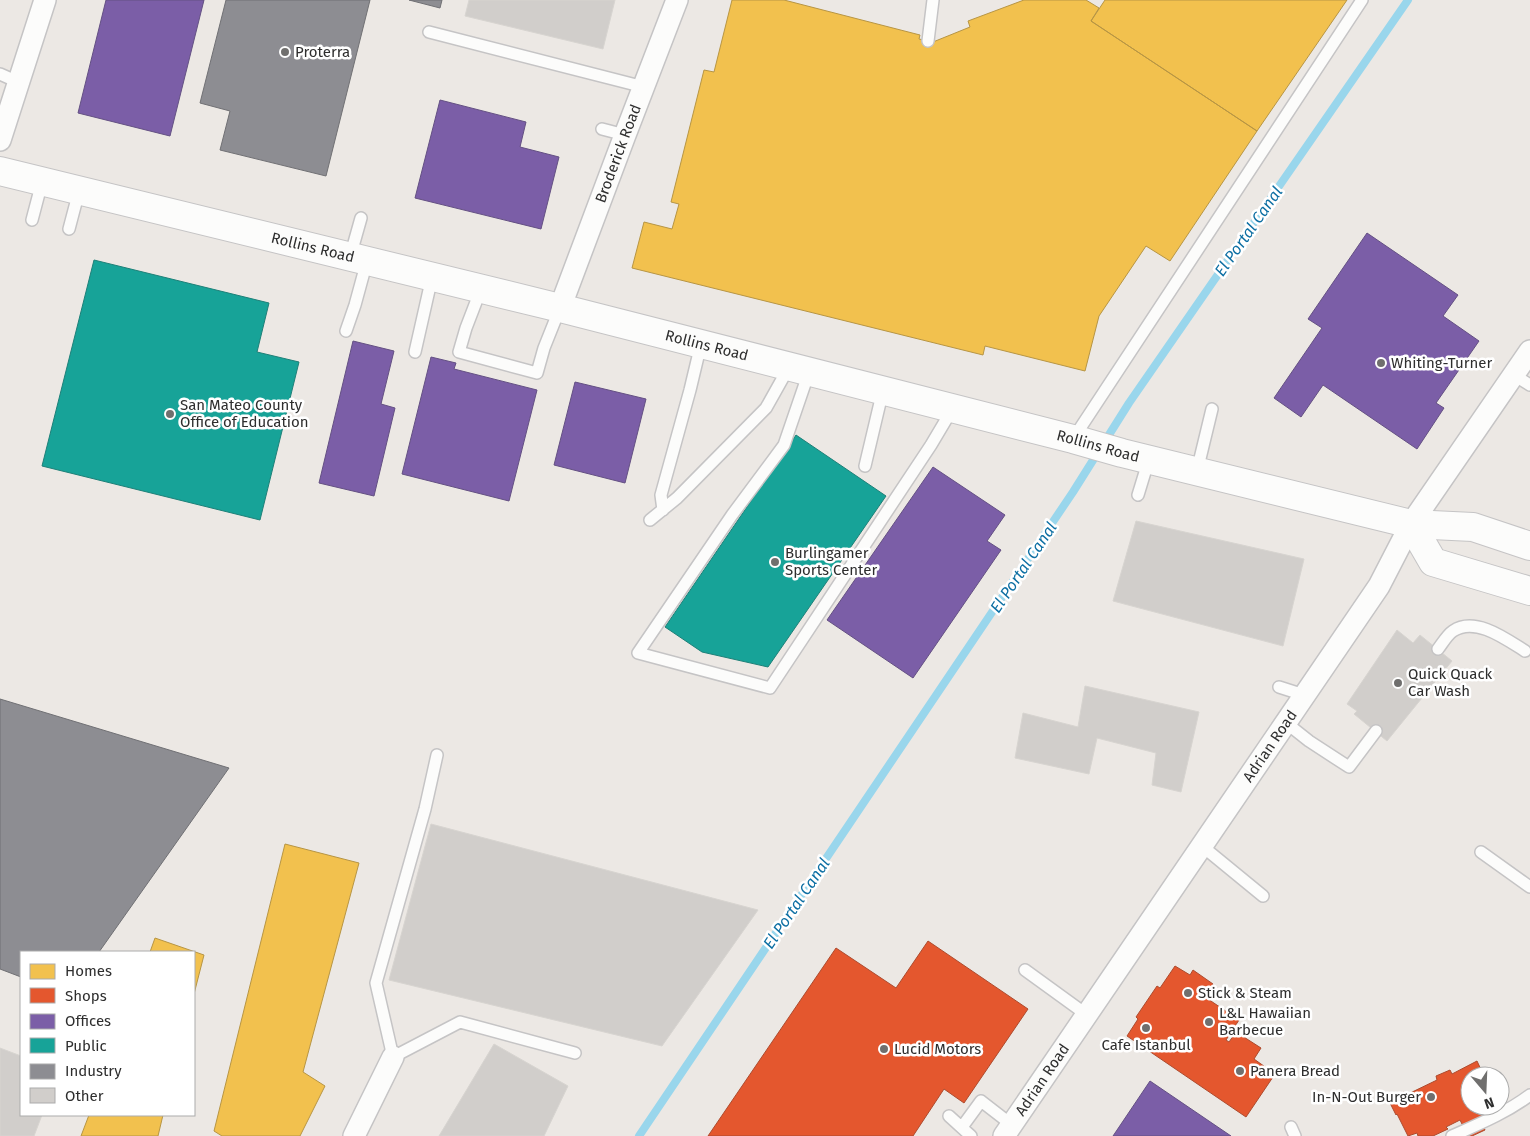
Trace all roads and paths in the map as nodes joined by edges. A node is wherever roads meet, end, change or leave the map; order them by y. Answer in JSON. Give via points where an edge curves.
{"nodes":[{"id":1,"x":45,"y":0,"type":"edge"},
{"id":2,"x":677,"y":0,"type":"edge"},
{"id":3,"x":934,"y":0,"type":"edge"},
{"id":4,"x":1362,"y":0,"type":"edge"},
{"id":5,"x":429,"y":32,"type":"dead end"},
{"id":6,"x":928,"y":41,"type":"dead end"},
{"id":7,"x":9,"y":78,"type":"edge"},
{"id":8,"x":644,"y":87,"type":"junction"},
{"id":9,"x":602,"y":128,"type":"dead end"},
{"id":10,"x":624,"y":135,"type":"junction"},
{"id":11,"x":0,"y":140,"type":"edge"},
{"id":12,"x":0,"y":171,"type":"edge"},
{"id":13,"x":42,"y":182,"type":"junction"},
{"id":14,"x":79,"y":190,"type":"junction"},
{"id":15,"x":361,"y":218,"type":"dead end"},
{"id":16,"x":32,"y":220,"type":"dead end"},
{"id":17,"x":69,"y":229,"type":"dead end"},
{"id":18,"x":359,"y":259,"type":"junction"},
{"id":19,"x":432,"y":277,"type":"junction"},
{"id":20,"x":481,"y":289,"type":"junction"},
{"id":21,"x":560,"y":308,"type":"junction"},
{"id":22,"x":346,"y":331,"type":"dead end"},
{"id":23,"x":701,"y":344,"type":"junction"},
{"id":24,"x":1530,"y":351,"type":"edge"},
{"id":25,"x":416,"y":352,"type":"dead end"},
{"id":26,"x":799,"y":369,"type":"junction"},
{"id":27,"x":1522,"y":380,"type":"edge"},
{"id":28,"x":883,"y":390,"type":"junction"},
{"id":29,"x":953,"y":408,"type":"junction"},
{"id":30,"x":1212,"y":409,"type":"dead end"},
{"id":31,"x":1079,"y":440,"type":"junction"},
{"id":32,"x":1149,"y":459,"type":"junction"},
{"id":33,"x":865,"y":466,"type":"dead end"},
{"id":34,"x":1197,"y":471,"type":"junction"},
{"id":35,"x":1138,"y":495,"type":"dead end"},
{"id":36,"x":663,"y":510,"type":"junction"},
{"id":37,"x":650,"y":520,"type":"dead end"},
{"id":38,"x":1411,"y":524,"type":"junction"},
{"id":39,"x":1530,"y":546,"type":"edge"},
{"id":40,"x":1530,"y":591,"type":"edge"},
{"id":41,"x":1438,"y":649,"type":"dead end"},
{"id":42,"x":1525,"y":651,"type":"dead end"},
{"id":43,"x":1280,"y":687,"type":"dead end"},
{"id":44,"x":1304,"y":695,"type":"junction"},
{"id":45,"x":1285,"y":722,"type":"junction"},
{"id":46,"x":1376,"y":732,"type":"dead end"},
{"id":47,"x":437,"y":755,"type":"dead end"},
{"id":48,"x":1202,"y":846,"type":"junction"},
{"id":49,"x":1482,"y":852,"type":"dead end"},
{"id":50,"x":1529,"y":884,"type":"edge"},
{"id":51,"x":1263,"y":896,"type":"dead end"},
{"id":52,"x":1025,"y":970,"type":"dead end"},
{"id":53,"x":1087,"y":1015,"type":"junction"},
{"id":54,"x":575,"y":1053,"type":"dead end"},
{"id":55,"x":394,"y":1057,"type":"junction"},
{"id":56,"x":1530,"y":1095,"type":"edge"},
{"id":57,"x":949,"y":1116,"type":"dead end"},
{"id":58,"x":962,"y":1127,"type":"junction"},
{"id":59,"x":1008,"y":1130,"type":"edge"},
{"id":60,"x":354,"y":1136,"type":"edge"},
{"id":61,"x":971,"y":1136,"type":"edge"},
{"id":62,"x":1452,"y":1136,"type":"edge"}],
"edges":[{"from":1,"to":7,"type":"street"},
{"from":2,"to":8,"type":"street","name":"Broderick Road"},
{"from":3,"to":6,"type":"lane"},
{"from":4,"to":31,"type":"lane"},
{"from":5,"to":8,"type":"lane"},
{"from":7,"to":11,"type":"street"},
{"from":8,"to":10,"type":"street","name":"Broderick Road"},
{"from":9,"to":10,"type":"lane"},
{"from":10,"to":21,"type":"street","name":"Broderick Road"},
{"from":12,"to":13,"type":"main road","name":"Rollins Road"},
{"from":13,"to":14,"type":"main road","name":"Rollins Road"},
{"from":13,"to":16,"type":"lane"},
{"from":14,"to":17,"type":"lane"},
{"from":14,"to":18,"type":"main road","name":"Rollins Road"},
{"from":15,"to":18,"type":"lane"},
{"from":18,"to":19,"type":"main road","name":"Rollins Road"},
{"from":18,"to":22,"type":"lane","via":[[355,304]]},
{"from":19,"to":20,"type":"main road","name":"Rollins Road"},
{"from":19,"to":25,"type":"lane"},
{"from":20,"to":21,"type":"main road","name":"Rollins Road"},
{"from":20,"to":21,"type":"lane","via":[[459,352],[537,373]]},
{"from":21,"to":23,"type":"main road","name":"Rollins Road"},
{"from":23,"to":26,"type":"main road","name":"Rollins Road"},
{"from":23,"to":36,"type":"lane","via":[[661,495]]},
{"from":24,"to":27,"type":"street","name":"Adrian Road"},
{"from":26,"to":28,"type":"main road","name":"Rollins Road"},
{"from":26,"to":29,"type":"lane","via":[[784,445],[638,653],[770,688]]},
{"from":26,"to":36,"type":"lane","via":[[766,408]]},
{"from":27,"to":38,"type":"street","name":"Adrian Road"},
{"from":28,"to":29,"type":"main road","name":"Rollins Road"},
{"from":28,"to":33,"type":"lane"},
{"from":29,"to":31,"type":"main road","name":"Rollins Road"},
{"from":30,"to":34,"type":"lane"},
{"from":31,"to":32,"type":"main road","name":"Rollins Road"},
{"from":32,"to":34,"type":"main road","name":"Rollins Road"},
{"from":32,"to":35,"type":"lane"},
{"from":34,"to":38,"type":"main road","name":"Rollins Road"},
{"from":36,"to":37,"type":"lane"},
{"from":38,"to":39,"type":"main road","name":"Rollins Road","via":[[1473,527]]},
{"from":38,"to":40,"type":"main road","via":[[1433,562]]},
{"from":38,"to":44,"type":"street","name":"Adrian Road","via":[[1379,586]]},
{"from":41,"to":42,"type":"lane","via":[[1452,632],[1462,627],[1476,627],[1496,633]]},
{"from":43,"to":44,"type":"lane"},
{"from":44,"to":45,"type":"street","name":"Adrian Road"},
{"from":45,"to":46,"type":"lane","via":[[1349,767]]},
{"from":45,"to":48,"type":"street","name":"Adrian Road"},
{"from":47,"to":55,"type":"lane","via":[[376,983]]},
{"from":48,"to":51,"type":"lane"},
{"from":48,"to":53,"type":"street","name":"Adrian Road"},
{"from":49,"to":50,"type":"lane"},
{"from":52,"to":53,"type":"lane"},
{"from":53,"to":59,"type":"street","name":"Adrian Road"},
{"from":54,"to":55,"type":"lane","via":[[460,1022]]},
{"from":55,"to":60,"type":"street"},
{"from":56,"to":62,"type":"lane"},
{"from":57,"to":58,"type":"lane"},
{"from":58,"to":59,"type":"lane","via":[[981,1102]]},
{"from":58,"to":61,"type":"lane"}]}
